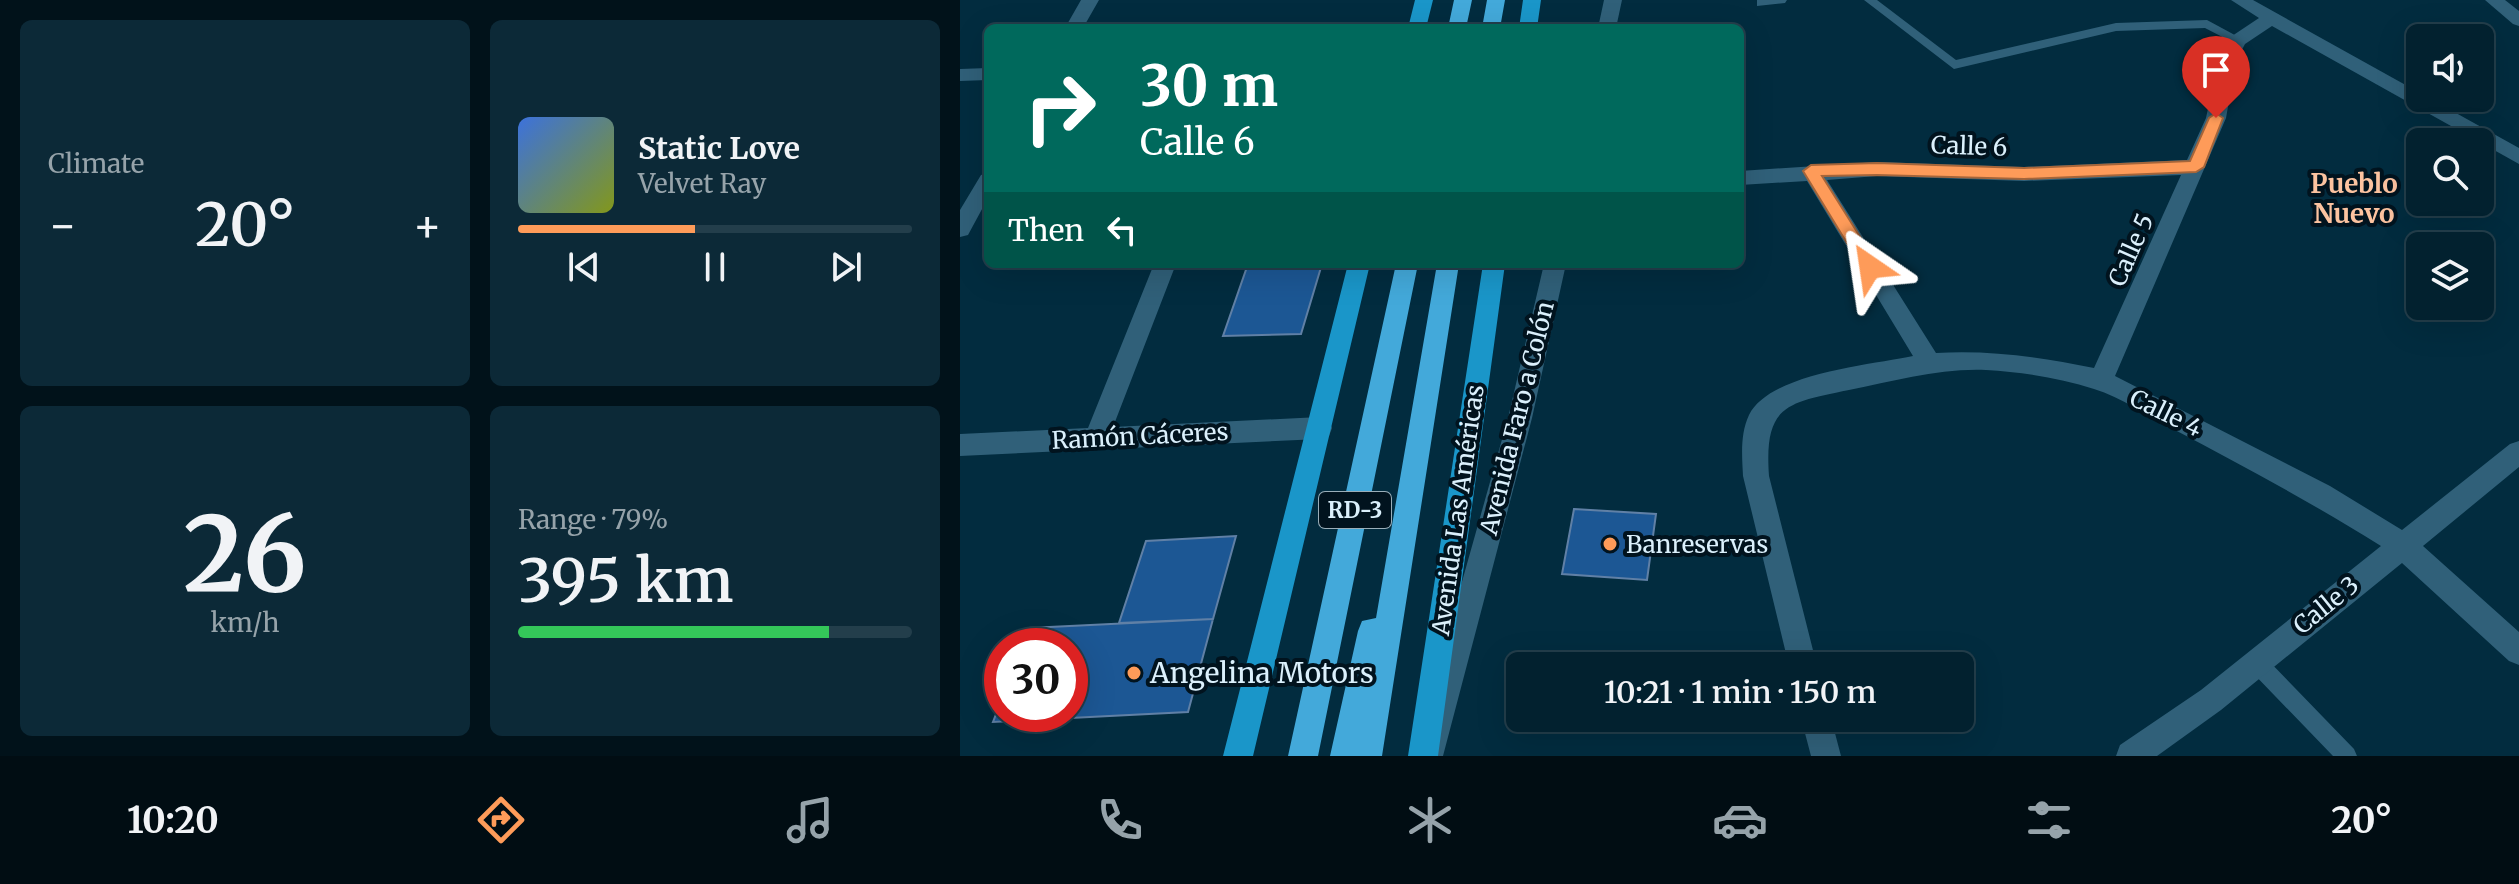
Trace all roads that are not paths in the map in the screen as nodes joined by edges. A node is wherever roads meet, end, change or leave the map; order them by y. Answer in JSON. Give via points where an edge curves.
{"nodes":[{"id":1,"x":1090,"y":0,"type":"edge"},
{"id":2,"x":1424,"y":0,"type":"edge"},
{"id":3,"x":1463,"y":0,"type":"edge"},
{"id":4,"x":1496,"y":0,"type":"edge"},
{"id":5,"x":1532,"y":0,"type":"edge"},
{"id":6,"x":1613,"y":0,"type":"edge"},
{"id":7,"x":1781,"y":0,"type":"edge"},
{"id":8,"x":1870,"y":0,"type":"edge"},
{"id":9,"x":2240,"y":0,"type":"edge"},
{"id":10,"x":2494,"y":0,"type":"edge"},
{"id":11,"x":1761,"y":3,"type":"dead end"},
{"id":12,"x":2270,"y":19,"type":"junction"},
{"id":13,"x":2519,"y":20,"type":"edge"},
{"id":14,"x":1076,"y":24,"type":"edge"},
{"id":15,"x":1418,"y":24,"type":"edge"},
{"id":16,"x":1458,"y":24,"type":"edge"},
{"id":17,"x":1492,"y":24,"type":"edge"},
{"id":18,"x":1529,"y":24,"type":"edge"},
{"id":19,"x":1608,"y":24,"type":"edge"},
{"id":20,"x":2238,"y":40,"type":"junction"},
{"id":21,"x":984,"y":74,"type":"edge"},
{"id":22,"x":960,"y":75,"type":"edge"},
{"id":23,"x":2519,"y":157,"type":"edge"},
{"id":24,"x":2196,"y":167,"type":"junction"},
{"id":25,"x":1811,"y":171,"type":"junction"},
{"id":26,"x":1744,"y":178,"type":"edge"},
{"id":27,"x":984,"y":187,"type":"edge"},
{"id":28,"x":960,"y":229,"type":"edge"},
{"id":29,"x":1163,"y":268,"type":"edge"},
{"id":30,"x":1358,"y":268,"type":"edge"},
{"id":31,"x":1406,"y":268,"type":"edge"},
{"id":32,"x":1447,"y":268,"type":"edge"},
{"id":33,"x":1493,"y":268,"type":"edge"},
{"id":34,"x":1554,"y":268,"type":"edge"},
{"id":35,"x":1431,"y":354,"type":"junction"},
{"id":36,"x":1930,"y":363,"type":"junction"},
{"id":37,"x":2101,"y":380,"type":"junction"},
{"id":38,"x":1320,"y":428,"type":"junction"},
{"id":39,"x":1096,"y":438,"type":"junction"},
{"id":40,"x":960,"y":445,"type":"edge"},
{"id":41,"x":2519,"y":452,"type":"edge"},
{"id":42,"x":2401,"y":544,"type":"junction"},
{"id":43,"x":2519,"y":651,"type":"edge"},
{"id":44,"x":1800,"y":652,"type":"edge"},
{"id":45,"x":2256,"y":662,"type":"junction"},
{"id":46,"x":1820,"y":732,"type":"edge"},
{"id":47,"x":1238,"y":756,"type":"edge"},
{"id":48,"x":1303,"y":756,"type":"edge"},
{"id":49,"x":1345,"y":756,"type":"edge"},
{"id":50,"x":1367,"y":756,"type":"edge"},
{"id":51,"x":1425,"y":756,"type":"edge"},
{"id":52,"x":1826,"y":756,"type":"edge"},
{"id":53,"x":2131,"y":756,"type":"edge"},
{"id":54,"x":2347,"y":756,"type":"edge"}],
"edges":[{"from":1,"to":14,"type":"street"},
{"from":2,"to":15,"type":"main road"},
{"from":3,"to":16,"type":"highway"},
{"from":4,"to":17,"type":"highway"},
{"from":5,"to":18,"type":"main road"},
{"from":6,"to":19,"type":"street"},
{"from":7,"to":11,"type":"lane"},
{"from":8,"to":20,"type":"lane","via":[[1954,65],[2116,27],[2207,24]]},
{"from":9,"to":12,"type":"street"},
{"from":10,"to":13,"type":"street"},
{"from":12,"to":20,"type":"street"},
{"from":12,"to":23,"type":"street"},
{"from":20,"to":24,"type":"street","name":"Calle 5"},
{"from":21,"to":22,"type":"street"},
{"from":24,"to":25,"type":"street","name":"Calle 6","via":[[2024,174]]},
{"from":24,"to":37,"type":"street","name":"Calle 5"},
{"from":25,"to":26,"type":"street","name":"Calle 6"},
{"from":25,"to":36,"type":"street"},
{"from":27,"to":28,"type":"street"},
{"from":29,"to":39,"type":"street"},
{"from":30,"to":38,"type":"main road"},
{"from":31,"to":48,"type":"highway","number":"RD-3"},
{"from":32,"to":35,"type":"highway","number":"RD-3"},
{"from":33,"to":51,"type":"main road","name":"Avenida Las Américas"},
{"from":34,"to":51,"type":"street","name":"Avenida Faro a Colón","via":[[1520,418]]},
{"from":35,"to":49,"type":"highway","number":"RD-3"},
{"from":35,"to":50,"type":"highway","number":"RD-3"},
{"from":36,"to":37,"type":"street","name":"Calle 4","via":[[1984,360]]},
{"from":36,"to":44,"type":"street","name":"Calle 4","via":[[1804,389],[1777,401],[1760,419],[1754,446],[1756,476]]},
{"from":37,"to":42,"type":"street","name":"Calle 4","via":[[2321,494]]},
{"from":38,"to":39,"type":"street","name":"Ramón Cáceres"},
{"from":38,"to":47,"type":"main road"},
{"from":39,"to":40,"type":"street","name":"Ramón Cáceres"},
{"from":41,"to":42,"type":"street","name":"Calle 3"},
{"from":42,"to":43,"type":"street","name":"Calle 4"},
{"from":42,"to":45,"type":"street","name":"Calle 3"},
{"from":45,"to":53,"type":"street","name":"Calle 3"},
{"from":45,"to":54,"type":"lane"},
{"from":46,"to":52,"type":"street"}]}
